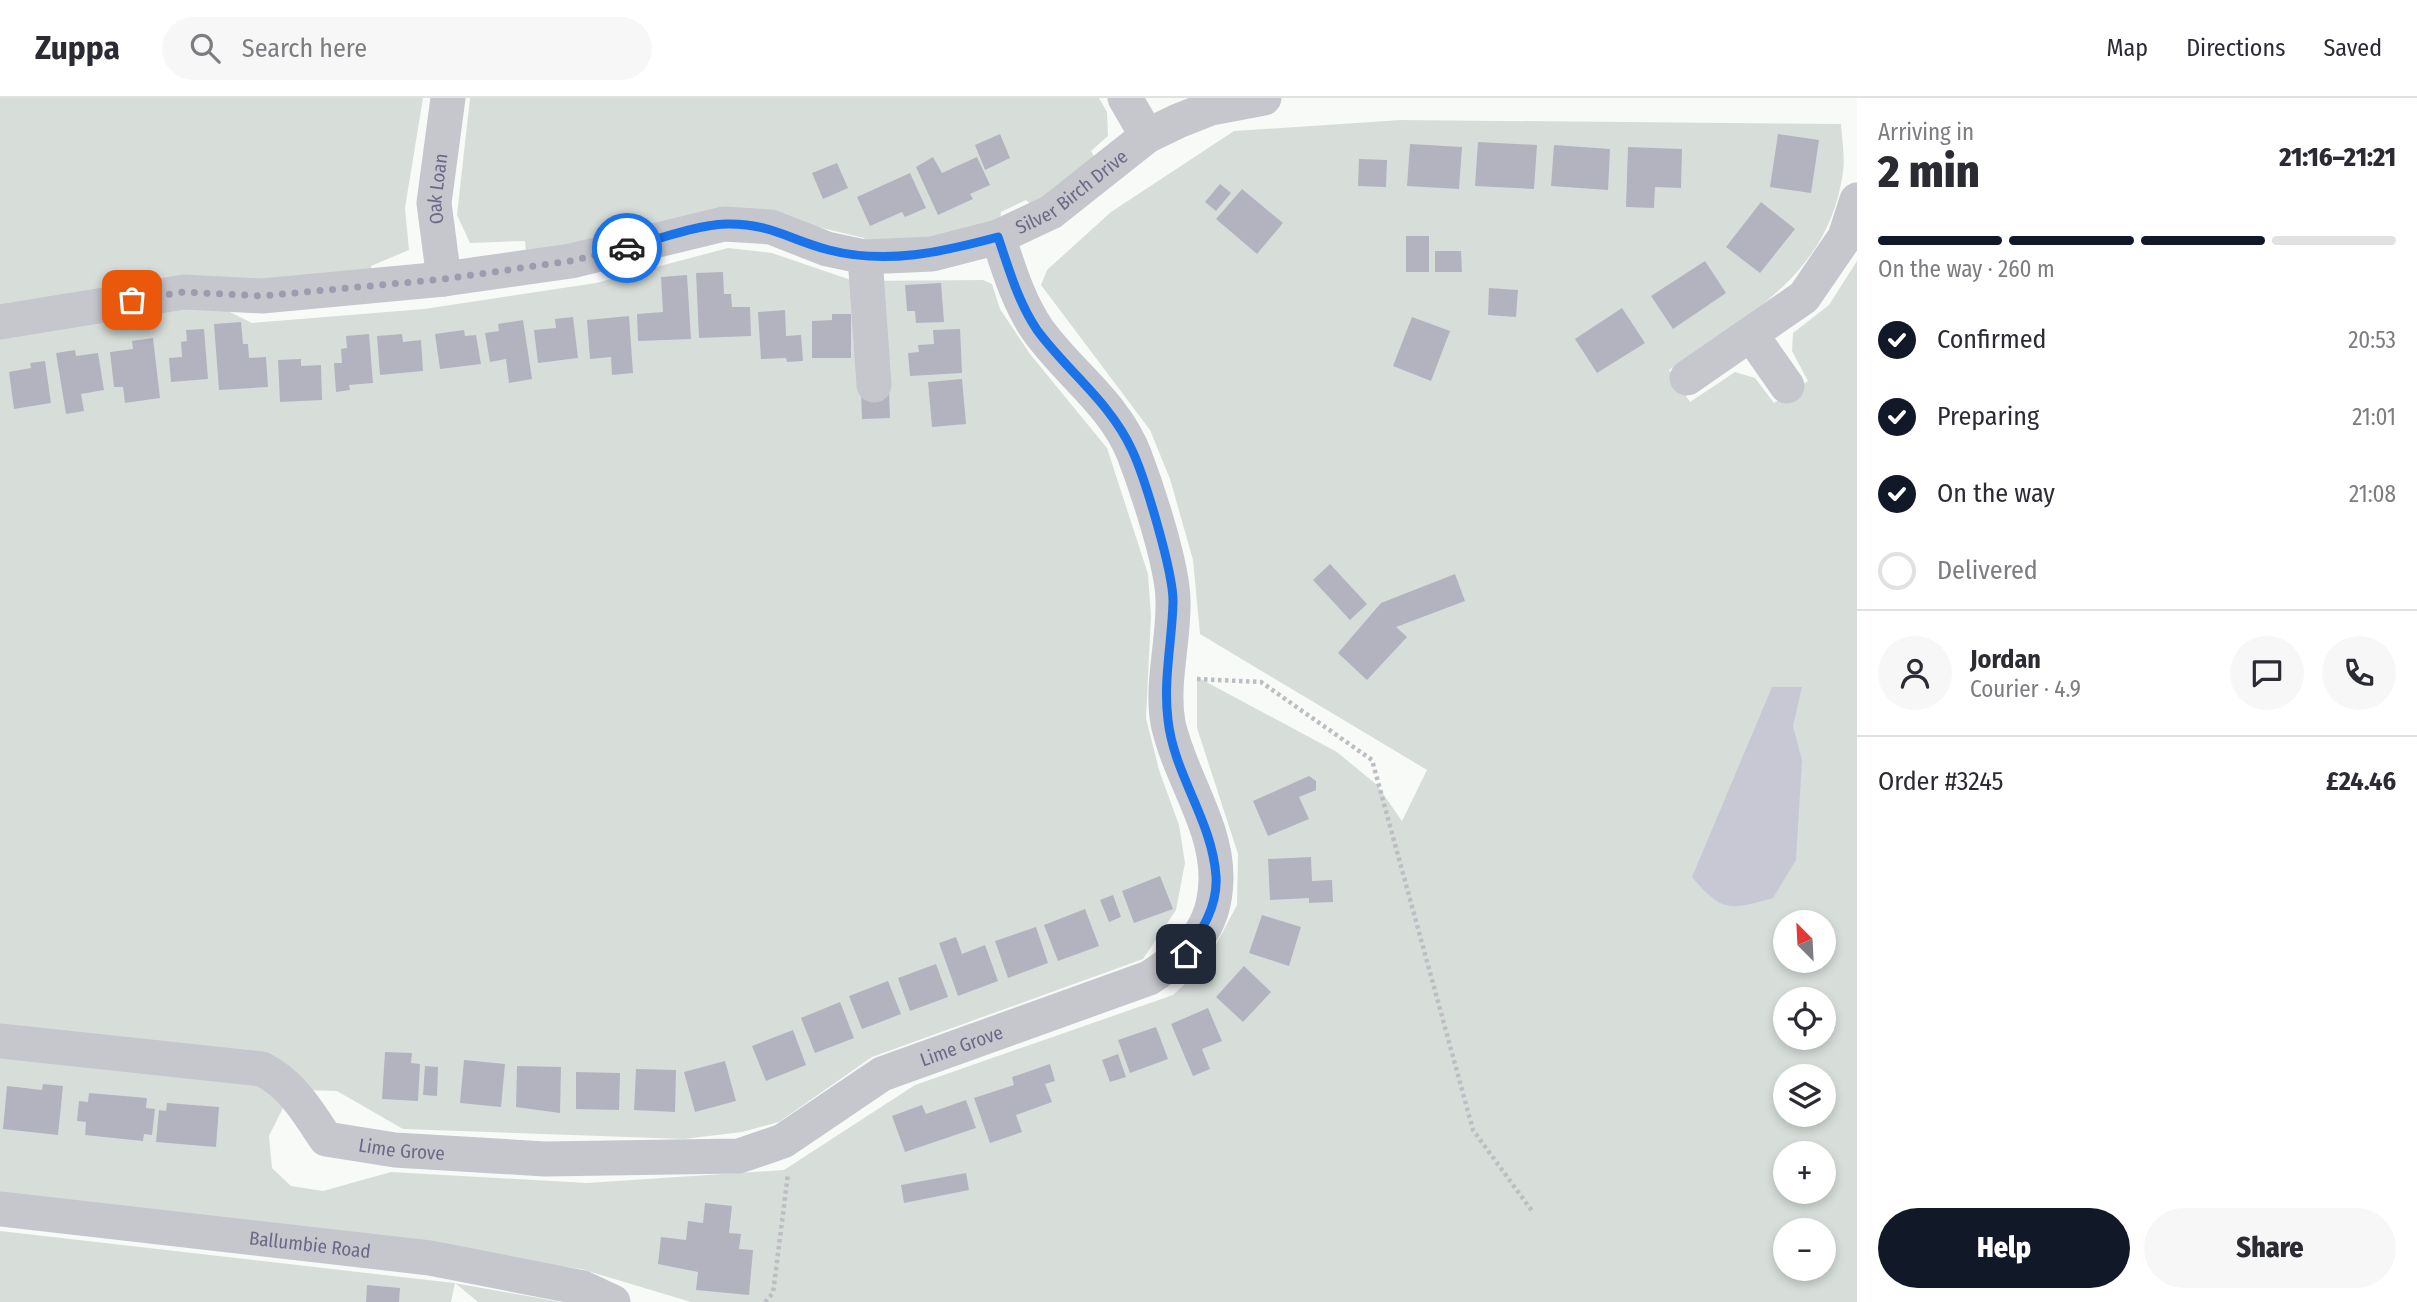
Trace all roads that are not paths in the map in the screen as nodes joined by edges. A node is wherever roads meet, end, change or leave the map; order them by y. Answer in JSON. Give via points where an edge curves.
{"nodes":[{"id":1,"x":448,"y":98,"type":"edge"},
{"id":2,"x":1125,"y":98,"type":"edge"},
{"id":3,"x":1264,"y":98,"type":"edge"},
{"id":4,"x":1210,"y":103,"type":"edge"},
{"id":5,"x":1147,"y":136,"type":"junction"},
{"id":6,"x":1857,"y":200,"type":"edge"},
{"id":7,"x":998,"y":237,"type":"junction"},
{"id":8,"x":865,"y":257,"type":"junction"},
{"id":9,"x":444,"y":279,"type":"junction"},
{"id":10,"x":0,"y":322,"type":"edge"},
{"id":11,"x":1752,"y":336,"type":"junction"},
{"id":12,"x":1687,"y":378,"type":"dead end"},
{"id":13,"x":874,"y":386,"type":"dead end"},
{"id":14,"x":1787,"y":386,"type":"dead end"},
{"id":15,"x":0,"y":1041,"type":"edge"},
{"id":16,"x":0,"y":1209,"type":"edge"},
{"id":17,"x":613,"y":1302,"type":"edge"}],
"edges":[{"from":1,"to":9,"type":"street","name":"Oak Loan","via":[[434,203]]},
{"from":2,"to":5,"type":"street"},
{"from":3,"to":4,"type":"street","name":"Silver Birch Drive"},
{"from":4,"to":5,"type":"street","name":"Silver Birch Drive"},
{"from":5,"to":7,"type":"street","name":"Silver Birch Drive","via":[[1051,212]]},
{"from":6,"to":11,"type":"street","via":[[1845,237],[1804,297]]},
{"from":7,"to":8,"type":"street","name":"Silver Birch Drive","via":[[932,254]]},
{"from":7,"to":15,"type":"street","name":"Lime Grove","via":[[1018,296],[1038,330],[1118,421],[1134,454],[1161,540],[1173,600],[1168,719],[1178,761],[1210,838],[1216,878],[1209,919],[1186,954],[1149,978],[882,1074],[793,1135],[739,1156],[545,1159],[395,1150],[326,1139],[282,1079],[262,1069]]},
{"from":8,"to":9,"type":"street","name":"Silver Birch Drive","via":[[827,249],[771,227],[724,224],[570,261]]},
{"from":8,"to":13,"type":"street"},
{"from":9,"to":10,"type":"street","name":"Silver Birch Drive","via":[[262,296],[184,292]]},
{"from":11,"to":12,"type":"street"},
{"from":11,"to":14,"type":"street"},
{"from":16,"to":17,"type":"street","name":"Ballumbie Road","via":[[430,1258],[583,1288]]}]}
